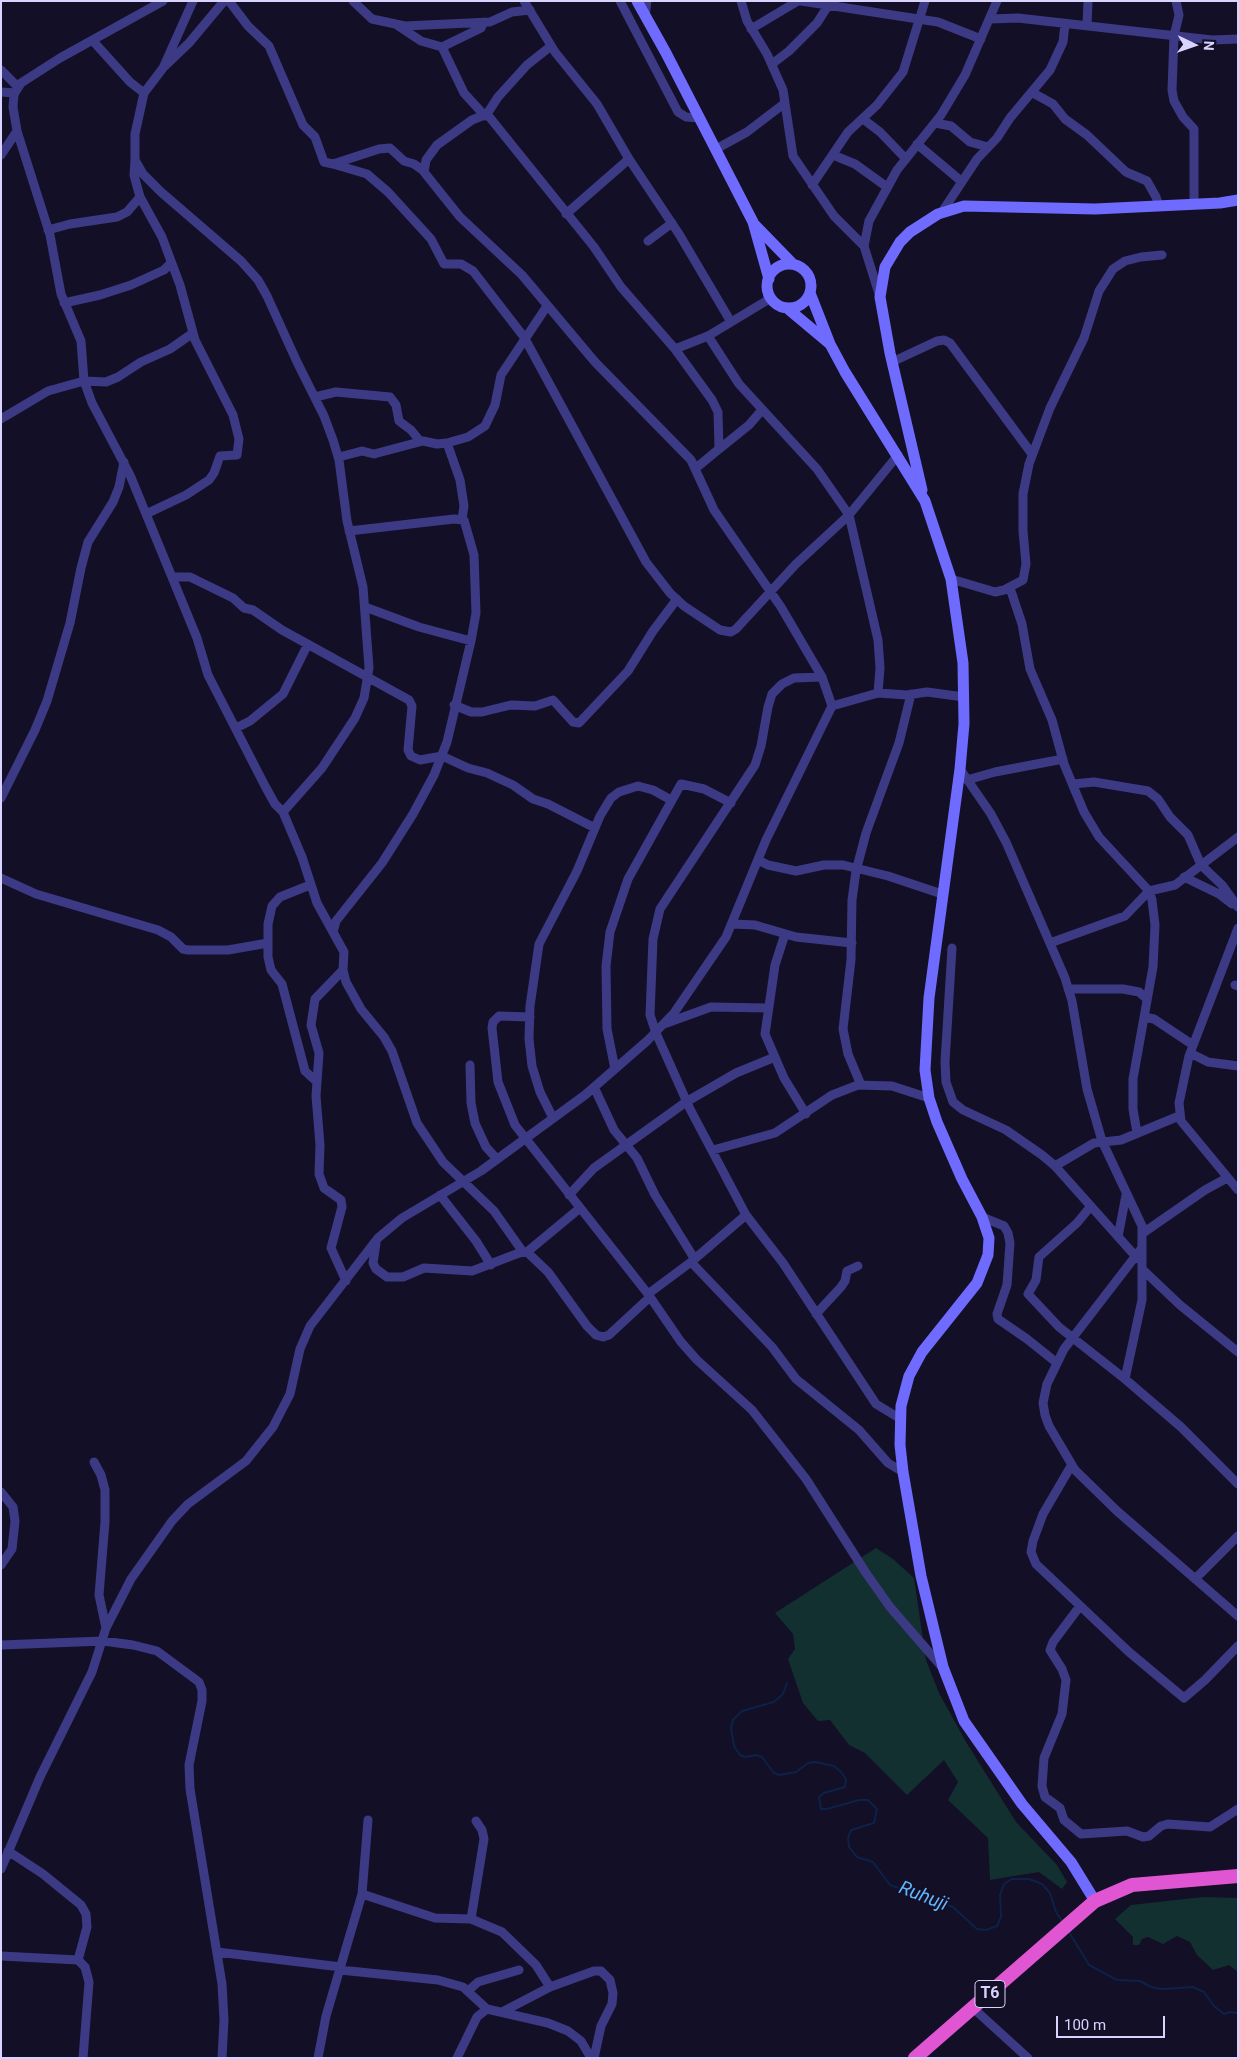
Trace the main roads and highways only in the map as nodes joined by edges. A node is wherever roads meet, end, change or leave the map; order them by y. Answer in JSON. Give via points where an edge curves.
{"nodes":[{"id":1,"x":637,"y":1,"type":"edge"},
{"id":2,"x":1238,"y":200,"type":"edge"},
{"id":3,"x":753,"y":222,"type":"junction"},
{"id":4,"x":792,"y":263,"type":"junction"},
{"id":5,"x":769,"y":279,"type":"junction"},
{"id":6,"x":810,"y":293,"type":"junction"},
{"id":7,"x":787,"y":308,"type":"junction"},
{"id":8,"x":830,"y":344,"type":"junction"},
{"id":9,"x":925,"y":501,"type":"junction"},
{"id":10,"x":1238,"y":1876,"type":"edge"},
{"id":11,"x":1095,"y":1900,"type":"junction"},
{"id":12,"x":915,"y":2058,"type":"edge"}],
"edges":[{"from":1,"to":3,"type":"main road"},
{"from":2,"to":9,"type":"main road","via":[[1095,209],[964,206],[942,212],[910,232],[891,254],[882,277],[880,297]]},
{"from":3,"to":4,"type":"main road"},
{"from":3,"to":5,"type":"main road"},
{"from":4,"to":5,"type":"main road","via":[[778,267]]},
{"from":4,"to":6,"type":"main road","via":[[808,274],[812,284]]},
{"from":5,"to":7,"type":"main road","via":[[771,298]]},
{"from":6,"to":7,"type":"main road","via":[[801,305]]},
{"from":6,"to":8,"type":"main road"},
{"from":7,"to":8,"type":"main road"},
{"from":8,"to":9,"type":"main road"},
{"from":9,"to":11,"type":"main road","via":[[951,579],[964,697],[960,769],[925,1033],[925,1070],[929,1098],[990,1238],[988,1255],[972,1292],[922,1352],[907,1384],[900,1418],[904,1472],[930,1620],[942,1667],[964,1721],[1022,1804],[1071,1862]]},
{"from":10,"to":11,"type":"highway","number":"T6","via":[[1132,1885]]},
{"from":11,"to":12,"type":"highway","number":"T6"}]}
